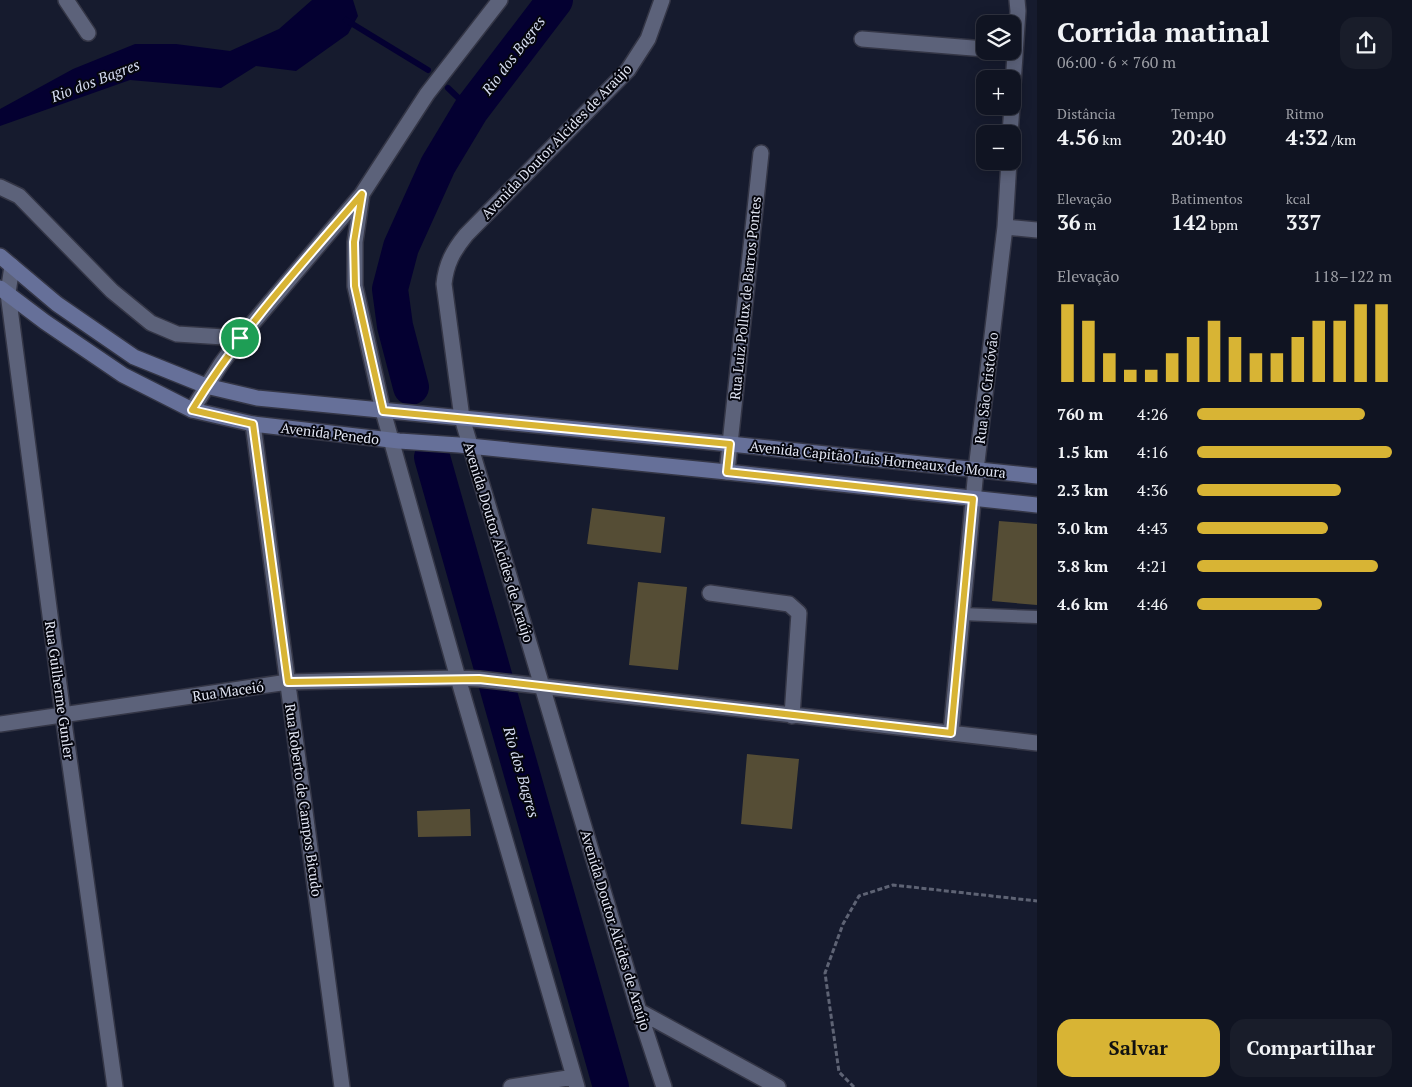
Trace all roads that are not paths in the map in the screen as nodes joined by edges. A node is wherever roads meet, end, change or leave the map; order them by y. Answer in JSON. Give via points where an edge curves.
{"nodes":[{"id":1,"x":66,"y":0,"type":"edge"},
{"id":2,"x":500,"y":0,"type":"edge"},
{"id":3,"x":662,"y":0,"type":"edge"},
{"id":4,"x":1017,"y":0,"type":"edge"},
{"id":5,"x":1018,"y":15,"type":"edge"},
{"id":6,"x":88,"y":33,"type":"dead end"},
{"id":7,"x":862,"y":39,"type":"dead end"},
{"id":8,"x":976,"y":48,"type":"edge"},
{"id":9,"x":761,"y":153,"type":"dead end"},
{"id":10,"x":1008,"y":170,"type":"edge"},
{"id":11,"x":0,"y":187,"type":"edge"},
{"id":12,"x":362,"y":194,"type":"junction"},
{"id":13,"x":1005,"y":228,"type":"junction"},
{"id":14,"x":1037,"y":230,"type":"edge"},
{"id":15,"x":6,"y":261,"type":"edge"},
{"id":16,"x":4,"y":290,"type":"edge"},
{"id":17,"x":240,"y":338,"type":"junction"},
{"id":18,"x":206,"y":386,"type":"junction"},
{"id":19,"x":192,"y":410,"type":"junction"},
{"id":20,"x":387,"y":411,"type":"junction"},
{"id":21,"x":456,"y":418,"type":"junction"},
{"id":22,"x":253,"y":424,"type":"junction"},
{"id":23,"x":395,"y":440,"type":"junction"},
{"id":24,"x":730,"y":444,"type":"junction"},
{"id":25,"x":464,"y":445,"type":"junction"},
{"id":26,"x":976,"y":470,"type":"junction"},
{"id":27,"x":727,"y":472,"type":"junction"},
{"id":28,"x":1037,"y":476,"type":"edge"},
{"id":29,"x":973,"y":499,"type":"junction"},
{"id":30,"x":1037,"y":506,"type":"edge"},
{"id":31,"x":710,"y":593,"type":"dead end"},
{"id":32,"x":962,"y":614,"type":"junction"},
{"id":33,"x":1037,"y":617,"type":"edge"},
{"id":34,"x":458,"y":678,"type":"junction"},
{"id":35,"x":288,"y":682,"type":"junction"},
{"id":36,"x":537,"y":687,"type":"junction"},
{"id":37,"x":63,"y":715,"type":"junction"},
{"id":38,"x":792,"y":716,"type":"junction"},
{"id":39,"x":0,"y":724,"type":"edge"},
{"id":40,"x":951,"y":733,"type":"junction"},
{"id":41,"x":1037,"y":743,"type":"edge"},
{"id":42,"x":639,"y":1011,"type":"junction"},
{"id":43,"x":575,"y":1082,"type":"edge"},
{"id":44,"x":115,"y":1087,"type":"edge"},
{"id":45,"x":342,"y":1087,"type":"edge"},
{"id":46,"x":511,"y":1087,"type":"edge"},
{"id":47,"x":664,"y":1087,"type":"edge"},
{"id":48,"x":778,"y":1087,"type":"edge"}],
"edges":[{"from":1,"to":6,"type":"street"},
{"from":2,"to":12,"type":"street","via":[[427,94]]},
{"from":3,"to":21,"type":"street","name":"Avenida Doutor Alcides de Araújo","via":[[648,39],[628,70],[452,252],[444,284]]},
{"from":4,"to":5,"type":"street"},
{"from":7,"to":8,"type":"street"},
{"from":9,"to":24,"type":"street","name":"Rua Luiz Pollux de Barros Pontes"},
{"from":10,"to":13,"type":"street","name":"Rua São Cristóvão"},
{"from":11,"to":17,"type":"street","via":[[18,196],[112,291],[151,324],[177,334]]},
{"from":12,"to":17,"type":"street"},
{"from":12,"to":20,"type":"street","via":[[354,242],[355,286]]},
{"from":13,"to":14,"type":"street"},
{"from":13,"to":26,"type":"street","name":"Rua São Cristóvão"},
{"from":15,"to":16,"type":"street","name":"Rua Guilherme Gunler"},
{"from":15,"to":18,"type":"street","name":"Avenida Penedo","via":[[57,304],[134,357]]},
{"from":16,"to":19,"type":"street","name":"Avenida Penedo","via":[[123,375]]},
{"from":16,"to":37,"type":"street","name":"Rua Guilherme Gunler"},
{"from":17,"to":18,"type":"street"},
{"from":18,"to":19,"type":"street"},
{"from":18,"to":20,"type":"street","name":"Avenida Penedo","via":[[257,398]]},
{"from":19,"to":22,"type":"street","name":"Avenida Penedo"},
{"from":20,"to":21,"type":"street","name":"Avenida Penedo"},
{"from":20,"to":23,"type":"street"},
{"from":21,"to":24,"type":"street","name":"Avenida Capitão Luis Horneaux de Moura"},
{"from":21,"to":25,"type":"street","name":"Avenida Doutor Alcides de Araújo"},
{"from":22,"to":23,"type":"street","name":"Avenida Penedo"},
{"from":22,"to":35,"type":"street","name":"Rua Roberto de Campos Bicudo"},
{"from":23,"to":25,"type":"street","name":"Avenida Penedo"},
{"from":23,"to":34,"type":"street"},
{"from":24,"to":26,"type":"street","name":"Avenida Capitão Luis Horneaux de Moura"},
{"from":24,"to":27,"type":"street","name":"Rua Luiz Pollux de Barros Pontes"},
{"from":25,"to":27,"type":"street","name":"Avenida Capitão Luis Horneaux de Moura"},
{"from":25,"to":36,"type":"street","name":"Avenida Doutor Alcides de Araújo"},
{"from":26,"to":28,"type":"street","name":"Avenida Capitão Luis Horneaux de Moura"},
{"from":26,"to":29,"type":"street","name":"Rua São Cristóvão"},
{"from":27,"to":29,"type":"street","name":"Avenida Capitão Luis Horneaux de Moura"},
{"from":29,"to":30,"type":"street","name":"Avenida Capitão Luis Horneaux de Moura"},
{"from":29,"to":32,"type":"street","name":"Rua São Cristóvão"},
{"from":31,"to":38,"type":"street","via":[[789,604],[799,613]]},
{"from":32,"to":33,"type":"lane"},
{"from":32,"to":40,"type":"street","name":"Rua São Cristóvão"},
{"from":34,"to":35,"type":"street","name":"Rua Maceió"},
{"from":34,"to":36,"type":"street","name":"Rua Maceió"},
{"from":34,"to":43,"type":"street"},
{"from":35,"to":37,"type":"street","name":"Rua Maceió"},
{"from":35,"to":45,"type":"street","name":"Rua Roberto de Campos Bicudo"},
{"from":36,"to":38,"type":"street","name":"Rua Maceió"},
{"from":36,"to":42,"type":"street","name":"Avenida Doutor Alcides de Araújo"},
{"from":37,"to":39,"type":"street","name":"Rua Maceió"},
{"from":37,"to":44,"type":"street","name":"Rua Guilherme Gunler"},
{"from":38,"to":40,"type":"street","name":"Rua Maceió"},
{"from":40,"to":41,"type":"street","name":"Rua Maceió"},
{"from":42,"to":47,"type":"street","name":"Avenida Doutor Alcides de Araújo"},
{"from":42,"to":48,"type":"street"},
{"from":43,"to":46,"type":"street"}]}
